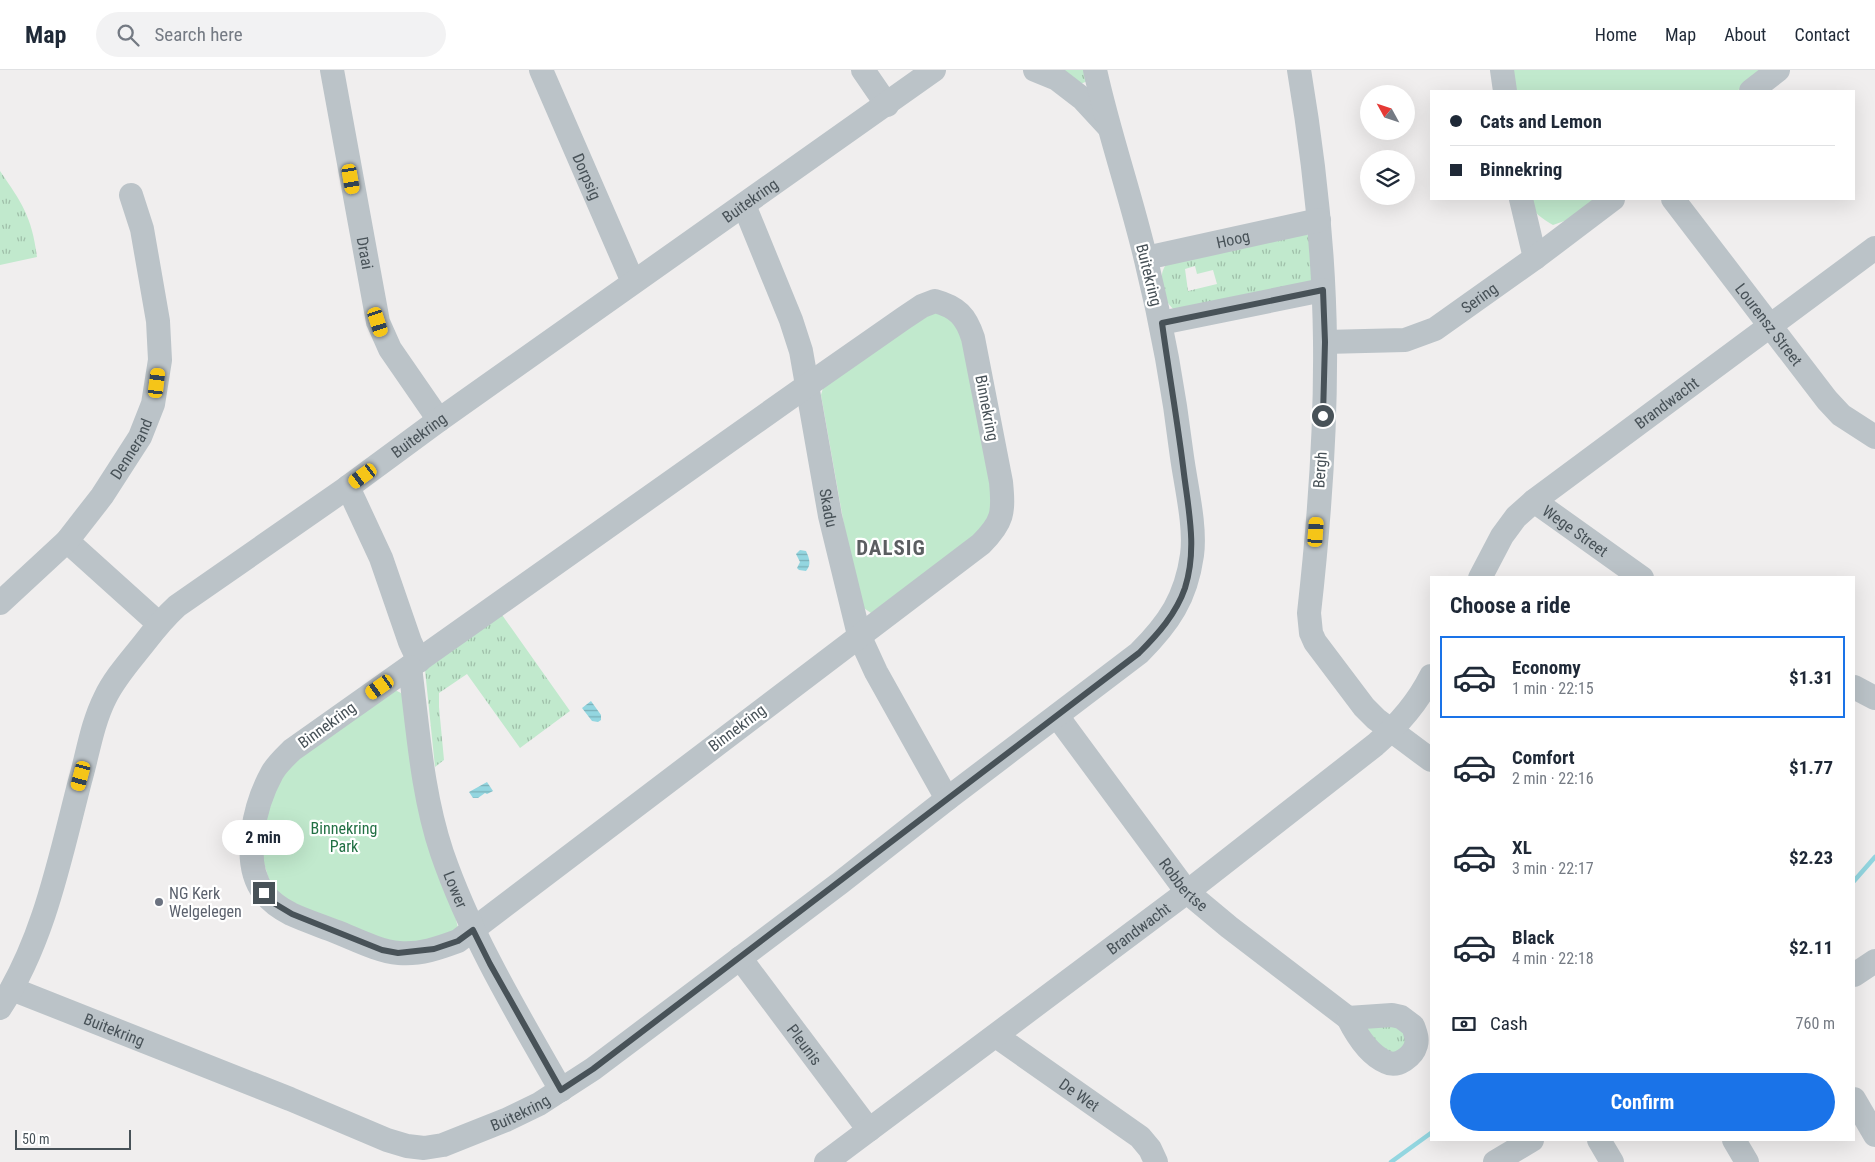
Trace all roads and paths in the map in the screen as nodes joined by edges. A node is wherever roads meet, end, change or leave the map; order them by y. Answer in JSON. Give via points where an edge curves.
{"nodes":[{"id":1,"x":332,"y":70,"type":"edge"},
{"id":2,"x":541,"y":70,"type":"edge"},
{"id":3,"x":863,"y":70,"type":"edge"},
{"id":4,"x":934,"y":70,"type":"edge"},
{"id":5,"x":1035,"y":70,"type":"edge"},
{"id":6,"x":1095,"y":70,"type":"edge"},
{"id":7,"x":1299,"y":70,"type":"edge"},
{"id":8,"x":1502,"y":70,"type":"edge"},
{"id":9,"x":1778,"y":70,"type":"edge"},
{"id":10,"x":1505,"y":90,"type":"edge"},
{"id":11,"x":1752,"y":90,"type":"edge"},
{"id":12,"x":887,"y":105,"type":"junction"},
{"id":13,"x":1109,"y":126,"type":"junction"},
{"id":14,"x":130,"y":195,"type":"dead end"},
{"id":15,"x":1521,"y":200,"type":"edge"},
{"id":16,"x":1612,"y":200,"type":"edge"},
{"id":17,"x":1674,"y":200,"type":"edge"},
{"id":18,"x":744,"y":205,"type":"junction"},
{"id":19,"x":1319,"y":220,"type":"junction"},
{"id":20,"x":1875,"y":248,"type":"edge"},
{"id":21,"x":1146,"y":258,"type":"junction"},
{"id":22,"x":1535,"y":258,"type":"junction"},
{"id":23,"x":633,"y":282,"type":"junction"},
{"id":24,"x":1323,"y":290,"type":"junction"},
{"id":25,"x":1162,"y":323,"type":"junction"},
{"id":26,"x":1771,"y":326,"type":"junction"},
{"id":27,"x":1325,"y":342,"type":"junction"},
{"id":28,"x":808,"y":385,"type":"junction"},
{"id":29,"x":439,"y":420,"type":"junction"},
{"id":30,"x":1875,"y":437,"type":"edge"},
{"id":31,"x":348,"y":487,"type":"junction"},
{"id":32,"x":1534,"y":501,"type":"junction"},
{"id":33,"x":66,"y":541,"type":"junction"},
{"id":34,"x":1481,"y":576,"type":"edge"},
{"id":35,"x":1639,"y":576,"type":"edge"},
{"id":36,"x":0,"y":603,"type":"edge"},
{"id":37,"x":158,"y":623,"type":"junction"},
{"id":38,"x":859,"y":635,"type":"junction"},
{"id":39,"x":414,"y":664,"type":"junction"},
{"id":40,"x":1430,"y":678,"type":"edge"},
{"id":41,"x":1057,"y":716,"type":"junction"},
{"id":42,"x":1392,"y":731,"type":"junction"},
{"id":43,"x":1430,"y":759,"type":"edge"},
{"id":44,"x":947,"y":799,"type":"junction"},
{"id":45,"x":1187,"y":892,"type":"junction"},
{"id":46,"x":473,"y":930,"type":"junction"},
{"id":47,"x":740,"y":958,"type":"junction"},
{"id":48,"x":1875,"y":961,"type":"edge"},
{"id":49,"x":1855,"y":974,"type":"edge"},
{"id":50,"x":6,"y":999,"type":"edge"},
{"id":51,"x":1348,"y":1018,"type":"dead end"},
{"id":52,"x":996,"y":1036,"type":"junction"},
{"id":53,"x":561,"y":1090,"type":"junction"},
{"id":54,"x":1855,"y":1101,"type":"edge"},
{"id":55,"x":869,"y":1130,"type":"junction"},
{"id":56,"x":1875,"y":1136,"type":"edge"},
{"id":57,"x":1530,"y":1141,"type":"edge"},
{"id":58,"x":1600,"y":1141,"type":"edge"},
{"id":59,"x":1735,"y":1141,"type":"edge"},
{"id":60,"x":838,"y":1158,"type":"edge"},
{"id":61,"x":1156,"y":1162,"type":"edge"},
{"id":62,"x":1495,"y":1162,"type":"edge"},
{"id":63,"x":1612,"y":1162,"type":"edge"},
{"id":64,"x":1746,"y":1162,"type":"edge"}],
"edges":[{"from":1,"to":29,"type":"street","name":"Draai","via":[[378,322],[390,349]]},
{"from":2,"to":23,"type":"street","name":"Dorpsig"},
{"from":3,"to":12,"type":"street"},
{"from":4,"to":12,"type":"street","name":"Buitekring"},
{"from":5,"to":13,"type":"street","name":"Buitekring","via":[[1057,79],[1083,99]]},
{"from":6,"to":13,"type":"street","name":"Buitekring"},
{"from":7,"to":19,"type":"street","name":"Bergh"},
{"from":8,"to":10,"type":"street"},
{"from":9,"to":11,"type":"street"},
{"from":12,"to":18,"type":"street","name":"Buitekring"},
{"from":13,"to":21,"type":"street","name":"Buitekring"},
{"from":14,"to":33,"type":"street","name":"Dennerand","via":[[142,229],[158,321],[160,360],[157,383],[140,437],[102,496]]},
{"from":15,"to":22,"type":"street"},
{"from":16,"to":22,"type":"street","name":"Sering"},
{"from":17,"to":26,"type":"street","name":"Lourensz Street"},
{"from":18,"to":23,"type":"street","name":"Buitekring"},
{"from":18,"to":28,"type":"street","name":"Skadu","via":[[791,320]]},
{"from":19,"to":21,"type":"street","name":"Hoog"},
{"from":19,"to":24,"type":"street","name":"Bergh"},
{"from":20,"to":26,"type":"street","name":"Brandwacht"},
{"from":21,"to":25,"type":"street","name":"Buitekring"},
{"from":22,"to":27,"type":"street","name":"Sering","via":[[1456,315],[1419,336],[1405,340]]},
{"from":23,"to":29,"type":"street","name":"Buitekring"},
{"from":24,"to":25,"type":"street"},
{"from":24,"to":27,"type":"street","name":"Bergh"},
{"from":25,"to":41,"type":"street","name":"Buitekring","via":[[1192,530],[1192,554],[1185,588],[1173,614],[1139,653]]},
{"from":26,"to":30,"type":"street","name":"Lourensz Street","via":[[1841,415]]},
{"from":26,"to":32,"type":"street","name":"Brandwacht"},
{"from":27,"to":42,"type":"street","name":"Bergh","via":[[1322,453],[1310,633],[1364,707]]},
{"from":28,"to":38,"type":"street","name":"Skadu","via":[[830,516]]},
{"from":28,"to":38,"type":"street","name":"Binnekring","via":[[922,306],[936,301],[949,305],[969,324],[1001,482],[1003,506],[1000,518],[993,532],[981,544]]},
{"from":28,"to":39,"type":"street","name":"Binnekring"},
{"from":29,"to":31,"type":"street","name":"Buitekring"},
{"from":31,"to":37,"type":"street","name":"Buitekring","via":[[177,606]]},
{"from":31,"to":39,"type":"street","name":"Lower","via":[[382,558],[410,642]]},
{"from":32,"to":34,"type":"street","name":"Brandwacht","via":[[1502,536]]},
{"from":32,"to":35,"type":"street","name":"Wege Street"},
{"from":33,"to":36,"type":"street","name":"Dennerand"},
{"from":33,"to":37,"type":"street"},
{"from":37,"to":50,"type":"street","name":"Buitekring","via":[[104,699],[40,924]]},
{"from":38,"to":44,"type":"street","name":"Skadu","via":[[876,672]]},
{"from":38,"to":46,"type":"street","name":"Binnekring"},
{"from":39,"to":46,"type":"street","name":"Lower","via":[[425,781],[432,816],[442,853]]},
{"from":39,"to":46,"type":"street","name":"Binnekring","via":[[307,738],[273,772],[254,823],[252,867],[264,893],[280,908],[382,950],[398,953],[434,949],[458,941]]},
{"from":40,"to":42,"type":"street","name":"Brandwacht"},
{"from":41,"to":44,"type":"street","name":"Buitekring"},
{"from":41,"to":45,"type":"street","name":"Robbertse"},
{"from":42,"to":43,"type":"street","name":"Bergh"},
{"from":42,"to":45,"type":"street","name":"Brandwacht"},
{"from":44,"to":47,"type":"street","name":"Buitekring"},
{"from":45,"to":51,"type":"street","name":"Robbertse"},
{"from":45,"to":52,"type":"street","name":"Brandwacht"},
{"from":46,"to":53,"type":"street","name":"Lower"},
{"from":47,"to":53,"type":"street","name":"Buitekring"},
{"from":47,"to":55,"type":"street","name":"Pleunis"},
{"from":48,"to":49,"type":"street"},
{"from":50,"to":53,"type":"street","name":"Buitekring","via":[[220,1071],[407,1146],[443,1145],[506,1120]]},
{"from":52,"to":55,"type":"street","name":"Brandwacht"},
{"from":52,"to":61,"type":"street","name":"De Wet","via":[[1140,1137]]},
{"from":54,"to":56,"type":"street"},
{"from":55,"to":60,"type":"street","name":"Brandwacht"},
{"from":57,"to":62,"type":"street"},
{"from":58,"to":63,"type":"street"},
{"from":59,"to":64,"type":"street"}]}
